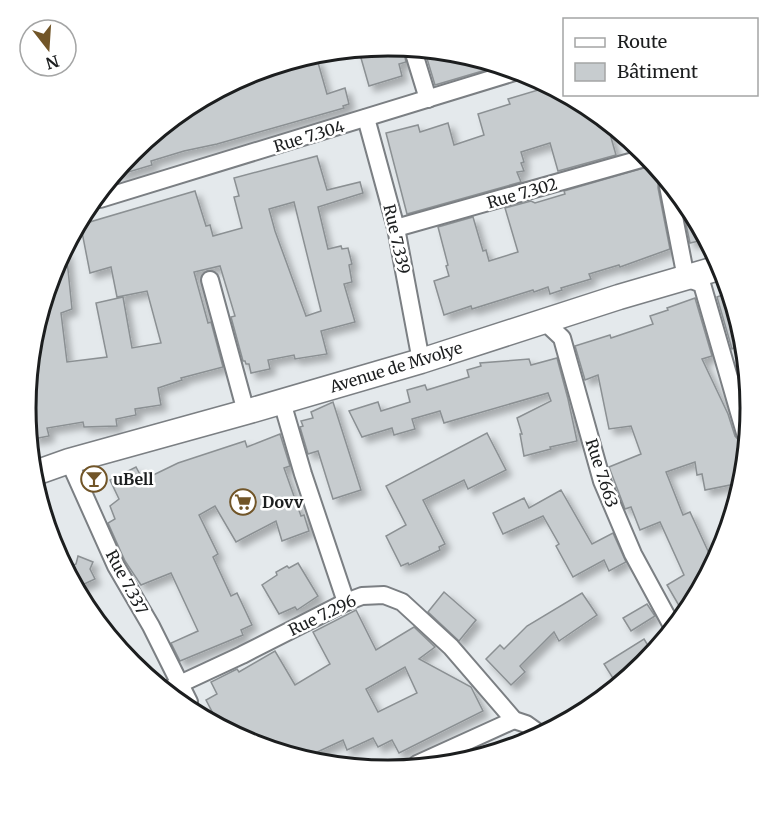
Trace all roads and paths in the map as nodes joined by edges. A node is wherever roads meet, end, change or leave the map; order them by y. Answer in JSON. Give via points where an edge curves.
{"nodes":[{"id":1,"x":415,"y":57,"type":"edge"},
{"id":2,"x":504,"y":75,"type":"edge"},
{"id":3,"x":428,"y":99,"type":"junction"},
{"id":4,"x":366,"y":118,"type":"junction"},
{"id":5,"x":638,"y":160,"type":"edge"},
{"id":6,"x":106,"y":197,"type":"edge"},
{"id":7,"x":670,"y":197,"type":"edge"},
{"id":8,"x":396,"y":228,"type":"junction"},
{"id":9,"x":712,"y":270,"type":"edge"},
{"id":10,"x":686,"y":278,"type":"junction"},
{"id":11,"x":210,"y":280,"type":"dead end"},
{"id":12,"x":544,"y":321,"type":"junction"},
{"id":13,"x":421,"y":361,"type":"junction"},
{"id":14,"x":282,"y":402,"type":"junction"},
{"id":15,"x":246,"y":412,"type":"junction"},
{"id":16,"x":740,"y":415,"type":"edge"},
{"id":17,"x":40,"y":458,"type":"edge"},
{"id":18,"x":69,"y":461,"type":"junction"},
{"id":19,"x":42,"y":471,"type":"edge"},
{"id":20,"x":346,"y":602,"type":"junction"},
{"id":21,"x":669,"y":620,"type":"edge"},
{"id":22,"x":174,"y":686,"type":"edge"},
{"id":23,"x":514,"y":720,"type":"junction"},
{"id":24,"x":532,"y":729,"type":"edge"},
{"id":25,"x":435,"y":756,"type":"edge"}],
"edges":[{"from":1,"to":3,"type":"street"},
{"from":2,"to":3,"type":"street","name":"Rue 7.304"},
{"from":3,"to":4,"type":"street","name":"Rue 7.304"},
{"from":4,"to":6,"type":"street","name":"Rue 7.304"},
{"from":4,"to":8,"type":"street","name":"Rue 7.339"},
{"from":5,"to":8,"type":"street","name":"Rue 7.302"},
{"from":7,"to":10,"type":"street"},
{"from":8,"to":13,"type":"street","name":"Rue 7.339"},
{"from":9,"to":10,"type":"main road","name":"Avenue de Mvolye"},
{"from":10,"to":12,"type":"main road","name":"Avenue de Mvolye"},
{"from":10,"to":16,"type":"street","via":[[702,285]]},
{"from":11,"to":15,"type":"street"},
{"from":12,"to":13,"type":"main road","name":"Avenue de Mvolye"},
{"from":12,"to":21,"type":"street","name":"Rue 7.663","via":[[562,338],[606,490],[633,554]]},
{"from":13,"to":14,"type":"main road","name":"Avenue de Mvolye"},
{"from":14,"to":15,"type":"main road","name":"Avenue de Mvolye"},
{"from":14,"to":20,"type":"street"},
{"from":15,"to":18,"type":"main road","name":"Avenue de Mvolye"},
{"from":17,"to":18,"type":"main road","name":"Avenue de Mvolye"},
{"from":18,"to":19,"type":"main road","name":"Avenue de Mvolye"},
{"from":18,"to":22,"type":"street","name":"Rue 7.337","via":[[117,566],[151,626]]},
{"from":20,"to":22,"type":"street","name":"Rue 7.296"},
{"from":20,"to":23,"type":"street","name":"Rue 7.296","via":[[362,596],[384,595],[402,602],[451,647]]},
{"from":23,"to":24,"type":"street","name":"Rue 7.296"},
{"from":23,"to":25,"type":"street"}]}
